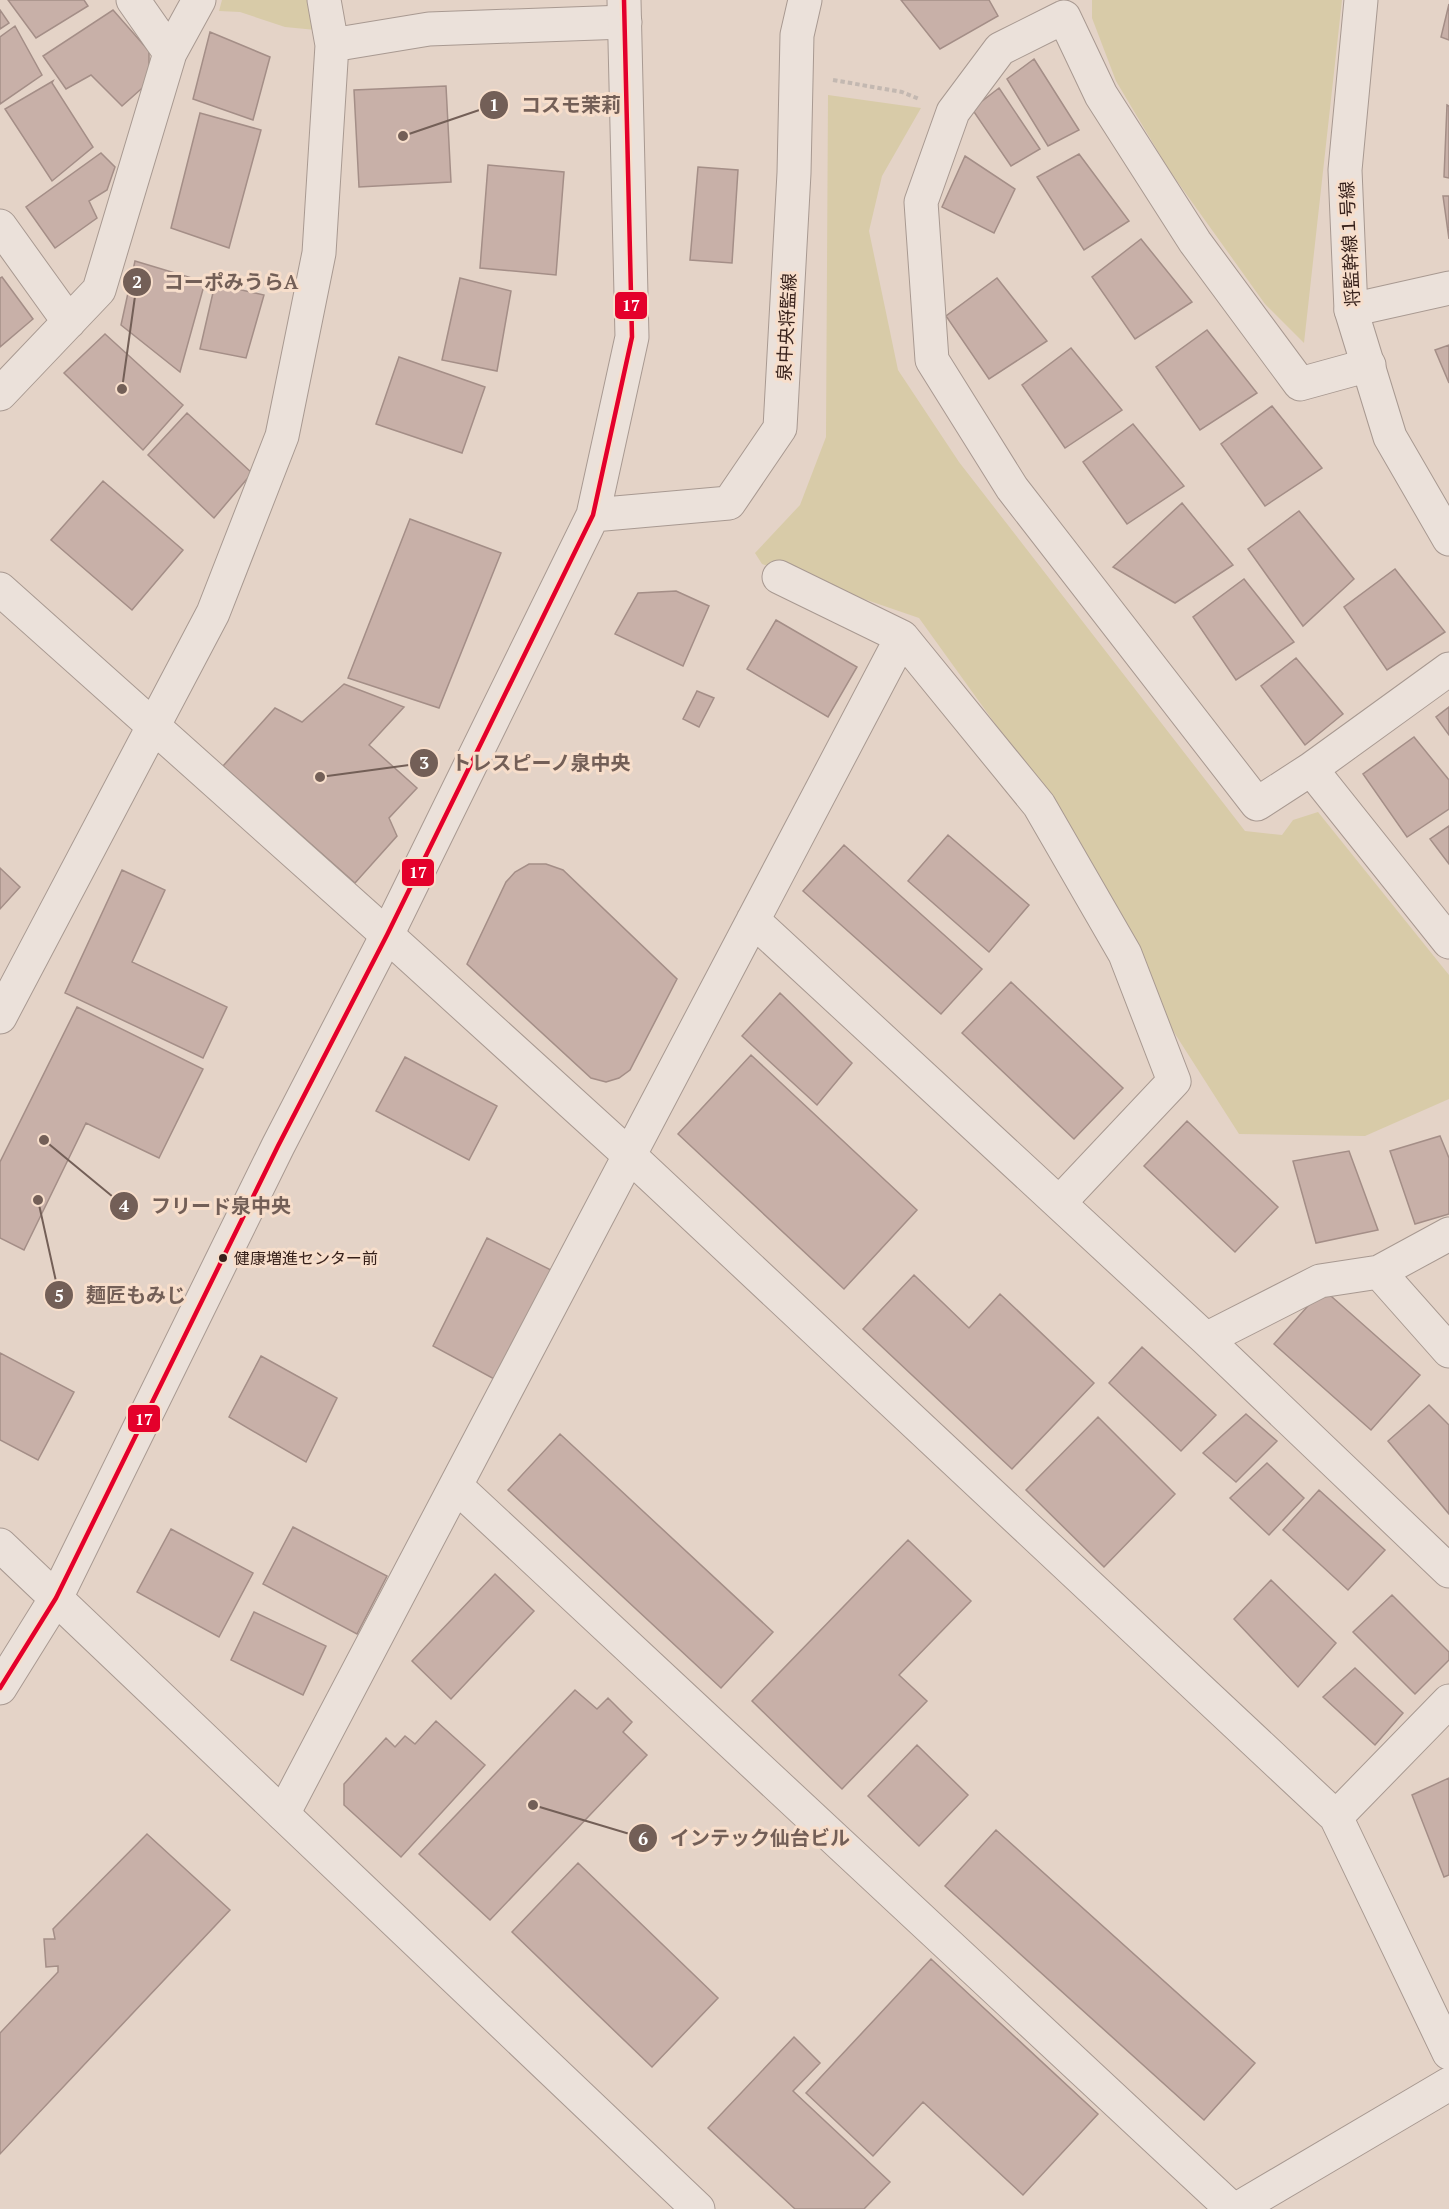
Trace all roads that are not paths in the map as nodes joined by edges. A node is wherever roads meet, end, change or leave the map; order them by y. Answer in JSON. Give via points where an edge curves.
{"nodes":[{"id":1,"x":133,"y":0,"type":"edge"},
{"id":2,"x":199,"y":0,"type":"edge"},
{"id":3,"x":324,"y":0,"type":"edge"},
{"id":4,"x":805,"y":0,"type":"edge"},
{"id":5,"x":1361,"y":0,"type":"edge"},
{"id":6,"x":624,"y":11,"type":"edge"},
{"id":7,"x":332,"y":45,"type":"junction"},
{"id":8,"x":170,"y":53,"type":"junction"},
{"id":9,"x":0,"y":226,"type":"edge"},
{"id":10,"x":1449,"y":288,"type":"edge"},
{"id":11,"x":1351,"y":310,"type":"junction"},
{"id":12,"x":69,"y":322,"type":"junction"},
{"id":13,"x":1369,"y":365,"type":"junction"},
{"id":14,"x":0,"y":394,"type":"edge"},
{"id":15,"x":593,"y":515,"type":"junction"},
{"id":16,"x":1449,"y":539,"type":"edge"},
{"id":17,"x":779,"y":577,"type":"dead end"},
{"id":18,"x":0,"y":589,"type":"edge"},
{"id":19,"x":902,"y":637,"type":"junction"},
{"id":20,"x":1449,"y":669,"type":"edge"},
{"id":21,"x":154,"y":726,"type":"junction"},
{"id":22,"x":1311,"y":769,"type":"junction"},
{"id":23,"x":753,"y":920,"type":"junction"},
{"id":24,"x":387,"y":935,"type":"junction"},
{"id":25,"x":1449,"y":942,"type":"edge"},
{"id":26,"x":0,"y":1017,"type":"edge"},
{"id":27,"x":629,"y":1155,"type":"junction"},
{"id":28,"x":1060,"y":1202,"type":"junction"},
{"id":29,"x":1449,"y":1234,"type":"edge"},
{"id":30,"x":1379,"y":1272,"type":"junction"},
{"id":31,"x":1206,"y":1339,"type":"junction"},
{"id":32,"x":1449,"y":1351,"type":"edge"},
{"id":33,"x":456,"y":1486,"type":"junction"},
{"id":34,"x":0,"y":1545,"type":"edge"},
{"id":35,"x":1449,"y":1571,"type":"edge"},
{"id":36,"x":56,"y":1598,"type":"junction"},
{"id":37,"x":0,"y":1688,"type":"edge"},
{"id":38,"x":1449,"y":1701,"type":"edge"},
{"id":39,"x":283,"y":1814,"type":"junction"},
{"id":40,"x":1336,"y":1817,"type":"junction"},
{"id":41,"x":1449,"y":2053,"type":"edge"},
{"id":42,"x":1449,"y":2084,"type":"edge"},
{"id":43,"x":698,"y":2209,"type":"edge"},
{"id":44,"x":1232,"y":2209,"type":"edge"},
{"id":45,"x":1237,"y":2209,"type":"edge"}],
"edges":[{"from":1,"to":8,"type":"street"},
{"from":2,"to":8,"type":"street"},
{"from":3,"to":7,"type":"street"},
{"from":4,"to":15,"type":"street","name":"泉中央将監線","via":[[796,35],[795,173],[780,428],[729,503]]},
{"from":5,"to":11,"type":"street","name":"将監幹線１号線","via":[[1345,170]]},
{"from":6,"to":7,"type":"street","via":[[429,29]]},
{"from":6,"to":15,"type":"street","via":[[633,337]]},
{"from":7,"to":21,"type":"street","via":[[319,253],[282,436],[213,614]]},
{"from":8,"to":12,"type":"street","via":[[99,290]]},
{"from":9,"to":12,"type":"street"},
{"from":10,"to":11,"type":"street"},
{"from":11,"to":13,"type":"street","name":"将監幹線１号線"},
{"from":12,"to":14,"type":"street"},
{"from":13,"to":16,"type":"street","name":"将監幹線１号線","via":[[1390,437]]},
{"from":13,"to":22,"type":"street","via":[[1300,384],[1195,242],[1101,95],[1064,17],[1000,49],[953,112],[921,202],[932,360],[1012,488],[1257,804]]},
{"from":15,"to":24,"type":"street"},
{"from":17,"to":19,"type":"street"},
{"from":18,"to":21,"type":"street"},
{"from":19,"to":23,"type":"street"},
{"from":19,"to":28,"type":"street","via":[[1039,805],[1125,954],[1174,1081]]},
{"from":20,"to":22,"type":"street"},
{"from":21,"to":24,"type":"street"},
{"from":21,"to":26,"type":"street"},
{"from":22,"to":25,"type":"street"},
{"from":23,"to":27,"type":"street"},
{"from":23,"to":28,"type":"street"},
{"from":24,"to":27,"type":"street"},
{"from":24,"to":36,"type":"street","via":[[278,1146]]},
{"from":27,"to":33,"type":"street"},
{"from":27,"to":40,"type":"street"},
{"from":28,"to":31,"type":"street"},
{"from":29,"to":30,"type":"street"},
{"from":30,"to":31,"type":"street","via":[[1320,1281]]},
{"from":30,"to":32,"type":"street"},
{"from":31,"to":35,"type":"street"},
{"from":33,"to":39,"type":"street"},
{"from":33,"to":44,"type":"street"},
{"from":34,"to":36,"type":"street"},
{"from":36,"to":37,"type":"street"},
{"from":36,"to":39,"type":"street"},
{"from":38,"to":40,"type":"street"},
{"from":39,"to":43,"type":"street"},
{"from":40,"to":41,"type":"street"},
{"from":42,"to":45,"type":"street"}]}
